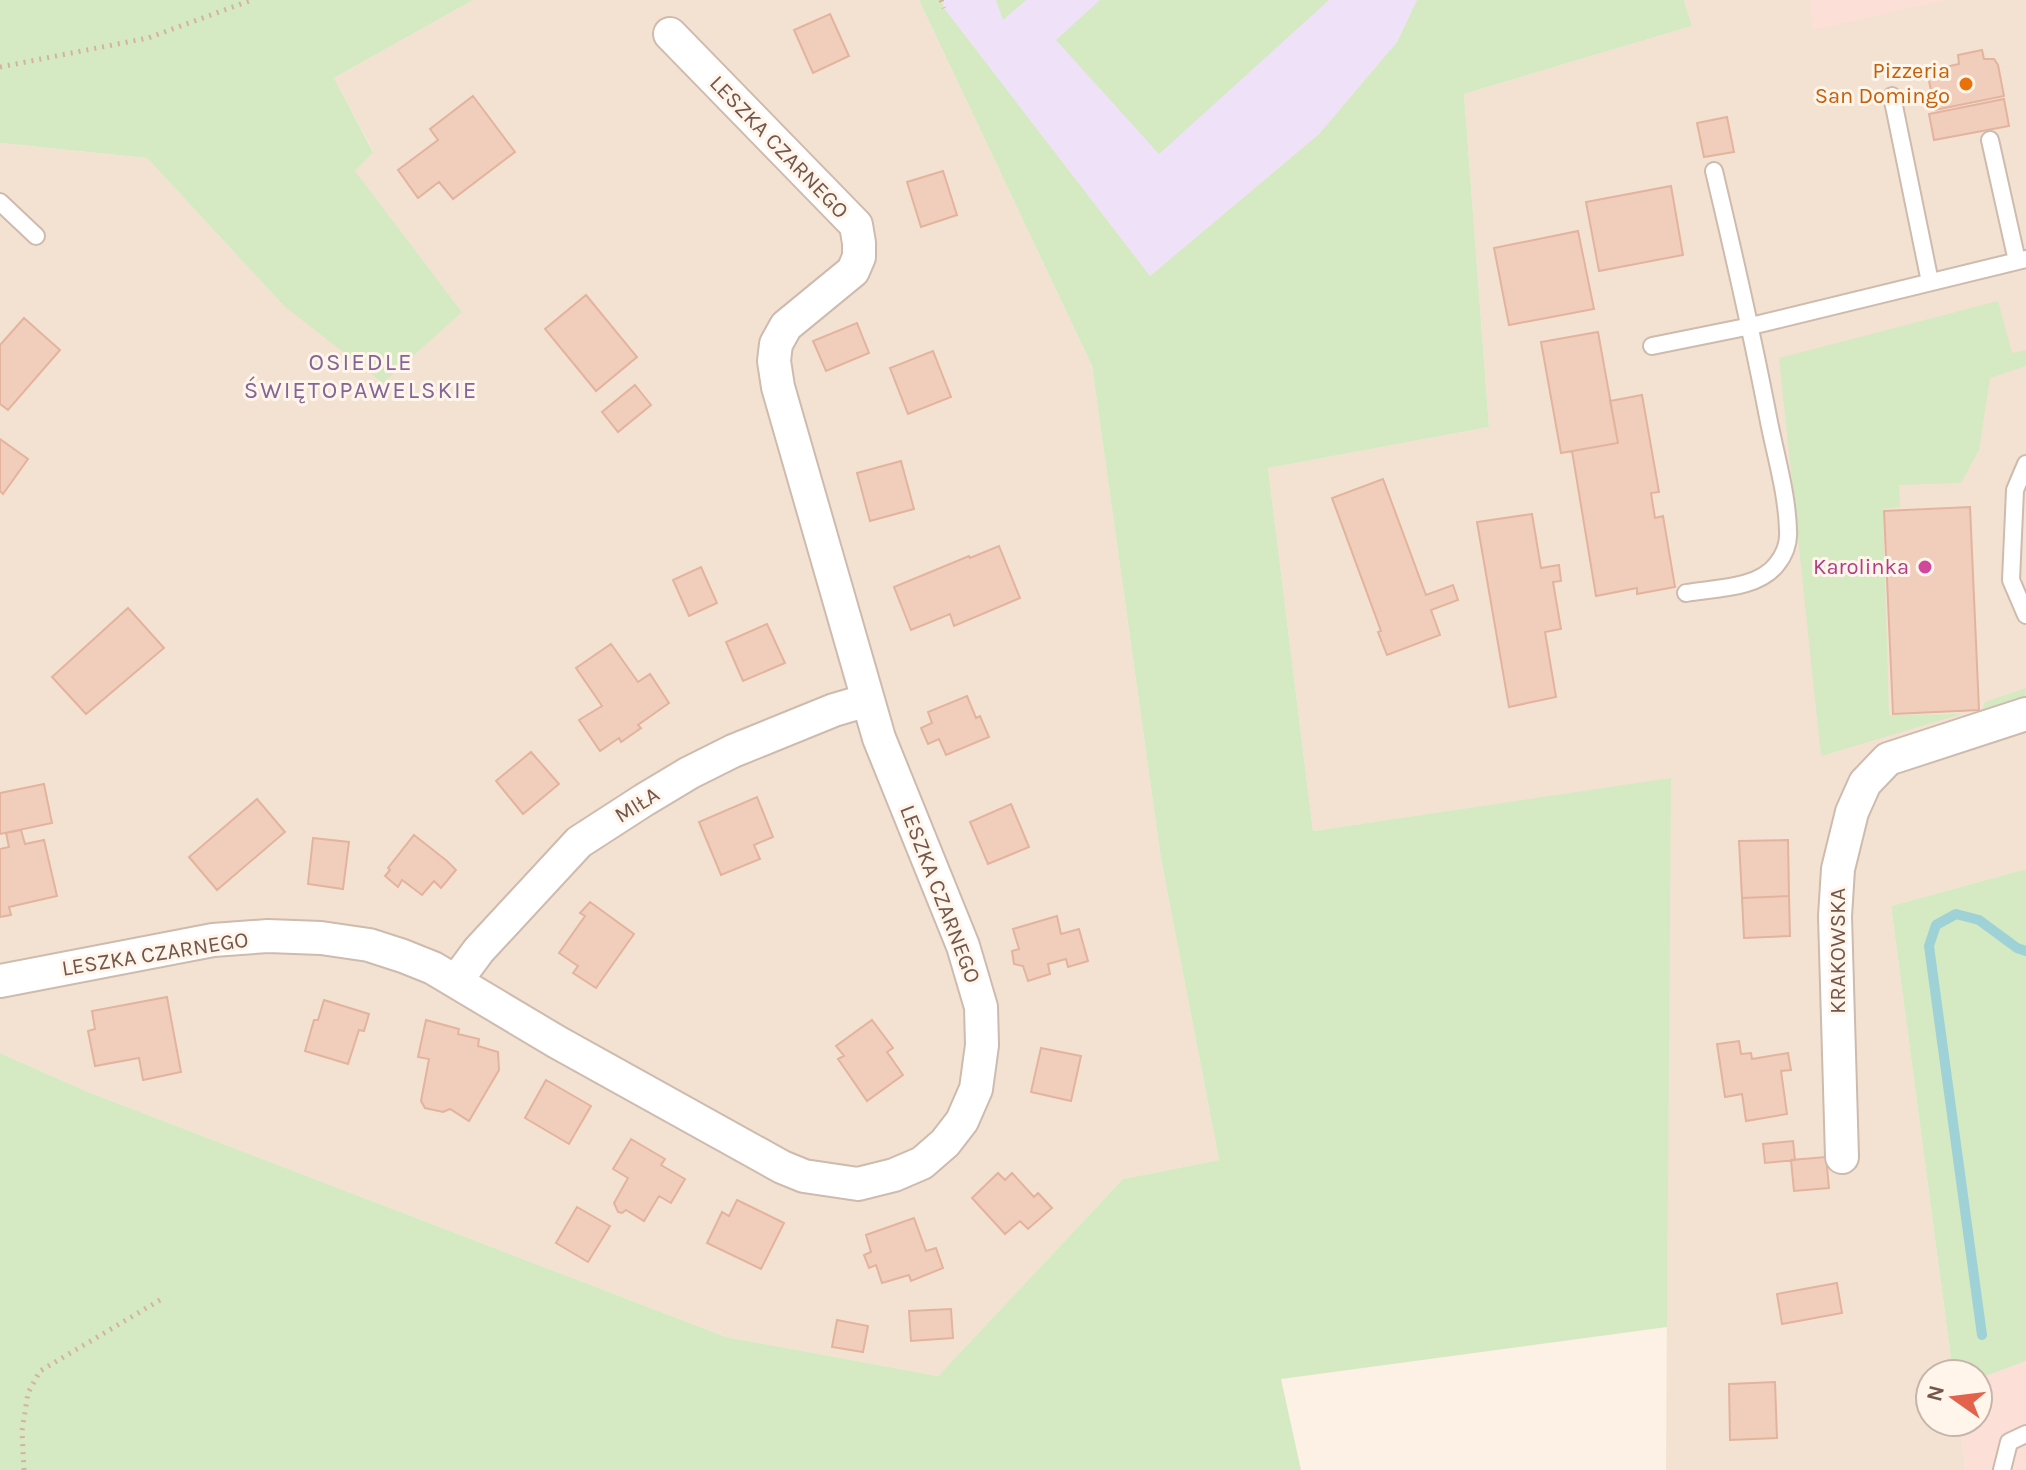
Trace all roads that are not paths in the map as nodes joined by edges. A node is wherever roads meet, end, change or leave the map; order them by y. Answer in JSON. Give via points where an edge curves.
{"nodes":[{"id":1,"x":670,"y":34,"type":"dead end"},
{"id":2,"x":1892,"y":96,"type":"dead end"},
{"id":3,"x":1990,"y":140,"type":"dead end"},
{"id":4,"x":1714,"y":171,"type":"dead end"},
{"id":5,"x":0,"y":202,"type":"edge"},
{"id":6,"x":36,"y":236,"type":"dead end"},
{"id":7,"x":2021,"y":260,"type":"edge"},
{"id":8,"x":1930,"y":282,"type":"junction"},
{"id":9,"x":1751,"y":326,"type":"junction"},
{"id":10,"x":1652,"y":346,"type":"dead end"},
{"id":11,"x":2026,"y":464,"type":"edge"},
{"id":12,"x":1686,"y":593,"type":"dead end"},
{"id":13,"x":2026,"y":615,"type":"edge"},
{"id":14,"x":868,"y":700,"type":"junction"},
{"id":15,"x":2026,"y":714,"type":"edge"},
{"id":16,"x":0,"y":981,"type":"edge"},
{"id":17,"x":456,"y":981,"type":"junction"},
{"id":18,"x":1842,"y":1157,"type":"dead end"},
{"id":19,"x":2026,"y":1434,"type":"edge"},
{"id":20,"x":2002,"y":1470,"type":"edge"}],
"edges":[{"from":1,"to":14,"type":"street","name":"LESZKA CZARNEGO","via":[[856,225],[859,257],[853,271],[786,326],[774,361]]},
{"from":2,"to":8,"type":"lane"},
{"from":3,"to":7,"type":"lane"},
{"from":4,"to":9,"type":"lane"},
{"from":5,"to":6,"type":"lane"},
{"from":7,"to":8,"type":"lane"},
{"from":8,"to":9,"type":"lane"},
{"from":9,"to":10,"type":"lane"},
{"from":9,"to":12,"type":"lane","via":[[1784,499],[1786,549],[1765,576]]},
{"from":11,"to":13,"type":"lane","via":[[2015,490],[2011,580]]},
{"from":14,"to":17,"type":"street","name":"MIŁA","via":[[733,751],[579,842]]},
{"from":14,"to":17,"type":"street","name":"LESZKA CZARNEGO","via":[[963,946],[981,1007],[976,1089],[962,1121],[922,1163],[858,1184],[804,1176]]},
{"from":15,"to":18,"type":"street","name":"KRAKOWSKA","via":[[1888,759],[1865,783],[1852,812],[1838,869],[1835,916]]},
{"from":16,"to":17,"type":"street","name":"LESZKA CZARNEGO","via":[[213,940],[268,936],[369,945]]},
{"from":19,"to":20,"type":"lane","via":[[2009,1442]]}]}
